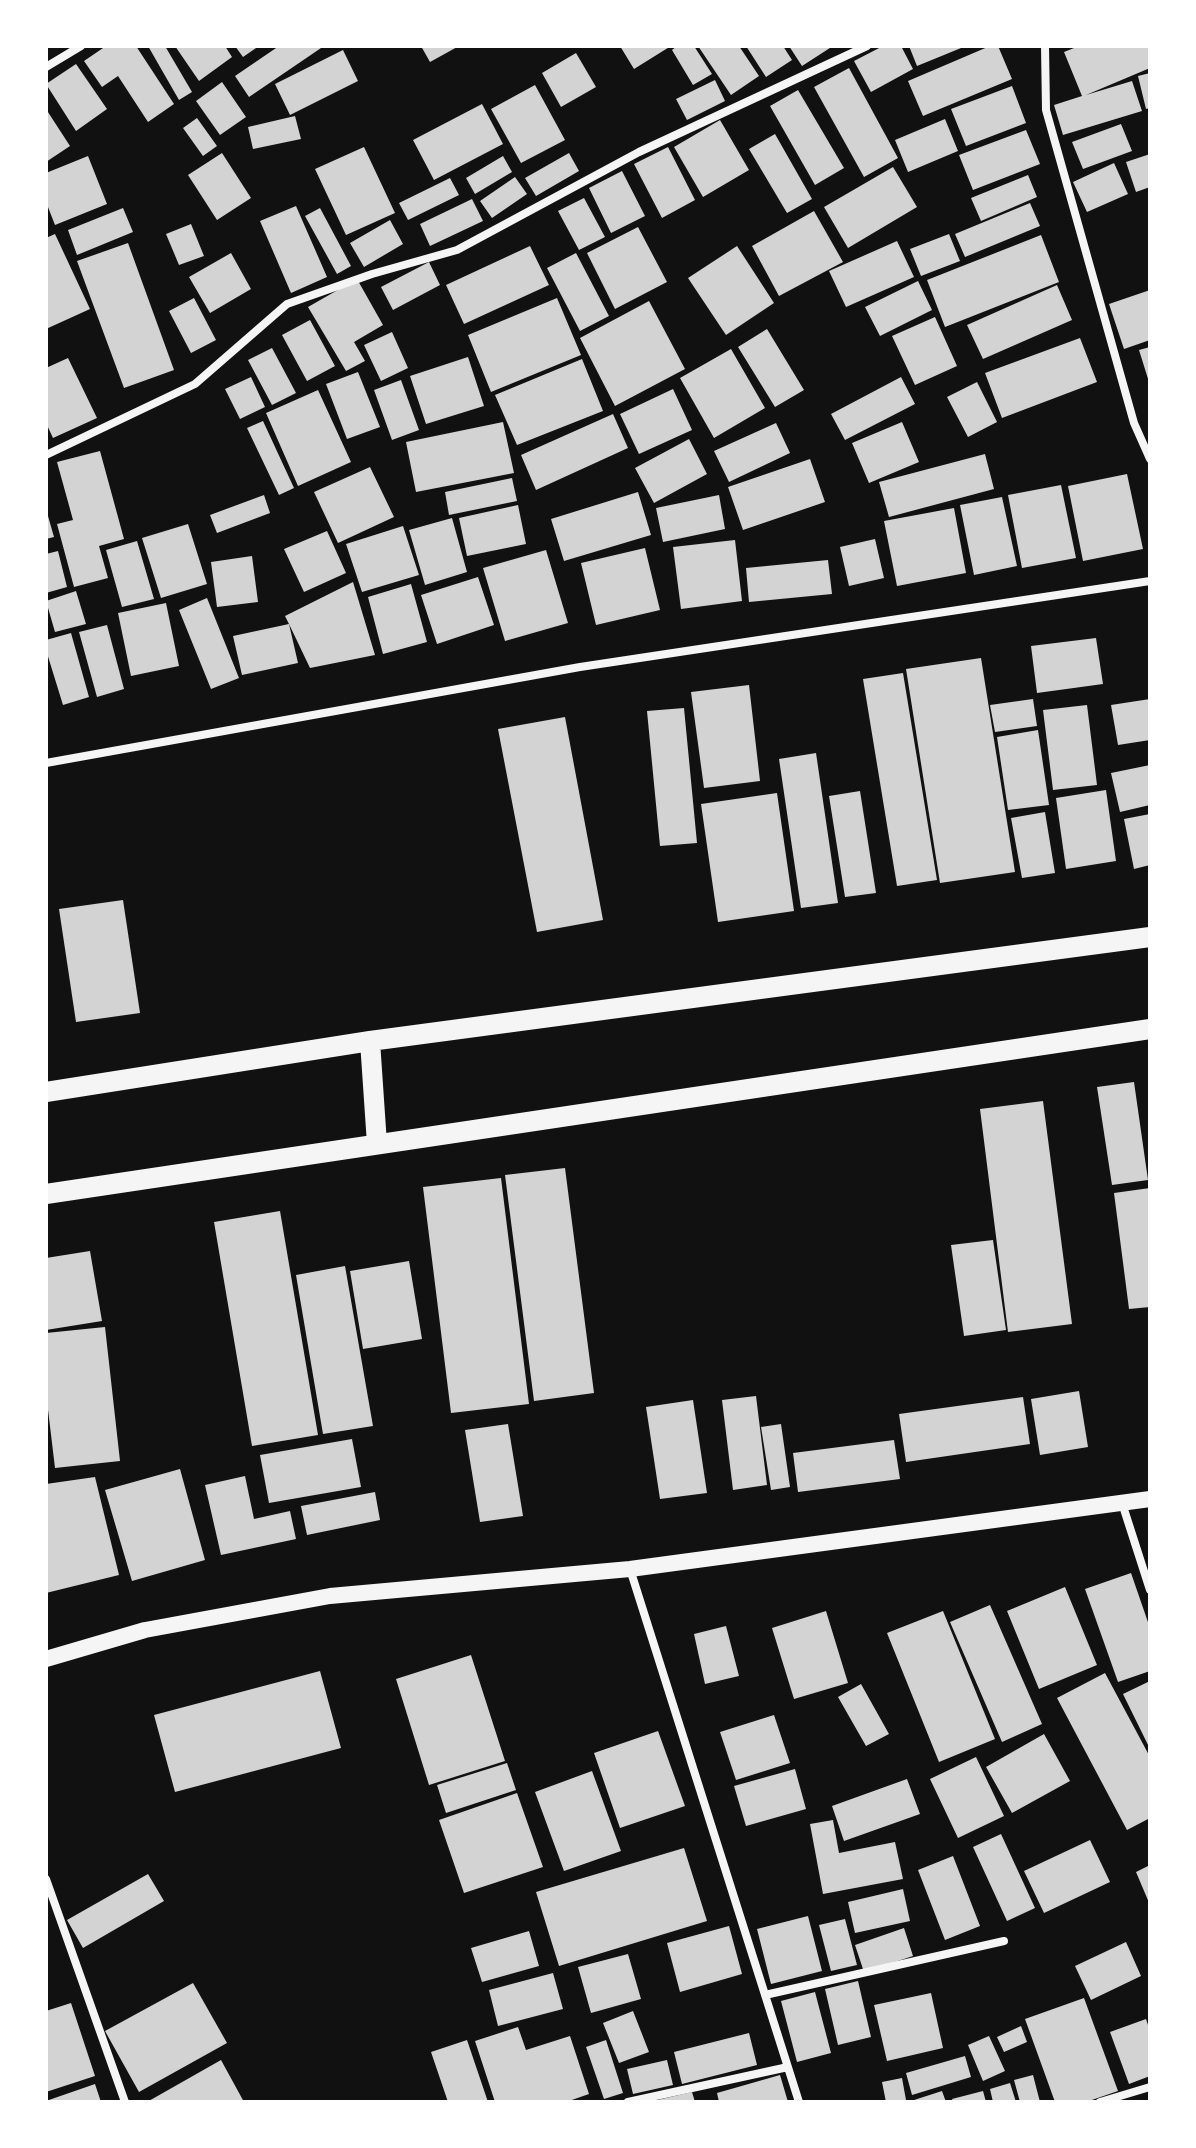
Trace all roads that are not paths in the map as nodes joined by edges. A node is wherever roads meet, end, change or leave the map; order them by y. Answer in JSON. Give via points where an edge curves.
{"nodes":[{"id":1,"x":81,"y":46,"type":"edge"},
{"id":2,"x":867,"y":46,"type":"edge"},
{"id":3,"x":1045,"y":46,"type":"edge"},
{"id":4,"x":46,"y":67,"type":"edge"},
{"id":5,"x":46,"y":455,"type":"edge"},
{"id":6,"x":1150,"y":459,"type":"edge"},
{"id":7,"x":1150,"y":581,"type":"edge"},
{"id":8,"x":46,"y":763,"type":"edge"},
{"id":9,"x":1150,"y":937,"type":"edge"},
{"id":10,"x":1150,"y":1029,"type":"edge"},
{"id":11,"x":370,"y":1041,"type":"junction"},
{"id":12,"x":46,"y":1092,"type":"edge"},
{"id":13,"x":377,"y":1144,"type":"junction"},
{"id":14,"x":46,"y":1194,"type":"edge"},
{"id":15,"x":1150,"y":1499,"type":"edge"},
{"id":16,"x":1121,"y":1502,"type":"junction"},
{"id":17,"x":630,"y":1569,"type":"junction"},
{"id":18,"x":1150,"y":1590,"type":"edge"},
{"id":19,"x":46,"y":1659,"type":"edge"},
{"id":20,"x":46,"y":1879,"type":"edge"},
{"id":21,"x":1004,"y":1941,"type":"dead end"},
{"id":22,"x":765,"y":1995,"type":"junction"},
{"id":23,"x":788,"y":2067,"type":"junction"},
{"id":24,"x":1150,"y":2087,"type":"edge"},
{"id":25,"x":125,"y":2102,"type":"edge"},
{"id":26,"x":628,"y":2102,"type":"edge"},
{"id":27,"x":799,"y":2102,"type":"edge"},
{"id":28,"x":1100,"y":2102,"type":"edge"}],
"edges":[{"from":1,"to":4,"type":"street"},
{"from":2,"to":5,"type":"street","via":[[639,152],[457,250],[287,304],[195,384]]},
{"from":3,"to":6,"type":"street","via":[[1046,110],[1134,423]]},
{"from":7,"to":8,"type":"street","via":[[580,667]]},
{"from":9,"to":11,"type":"main road"},
{"from":10,"to":13,"type":"main road"},
{"from":11,"to":12,"type":"main road"},
{"from":11,"to":13,"type":"main road"},
{"from":13,"to":14,"type":"main road"},
{"from":15,"to":16,"type":"main road"},
{"from":16,"to":17,"type":"main road"},
{"from":16,"to":18,"type":"street"},
{"from":17,"to":19,"type":"main road","via":[[330,1596],[145,1630]]},
{"from":17,"to":22,"type":"street"},
{"from":20,"to":25,"type":"street"},
{"from":21,"to":22,"type":"street"},
{"from":22,"to":23,"type":"street"},
{"from":23,"to":26,"type":"street"},
{"from":23,"to":27,"type":"street"},
{"from":24,"to":28,"type":"street"}]}
